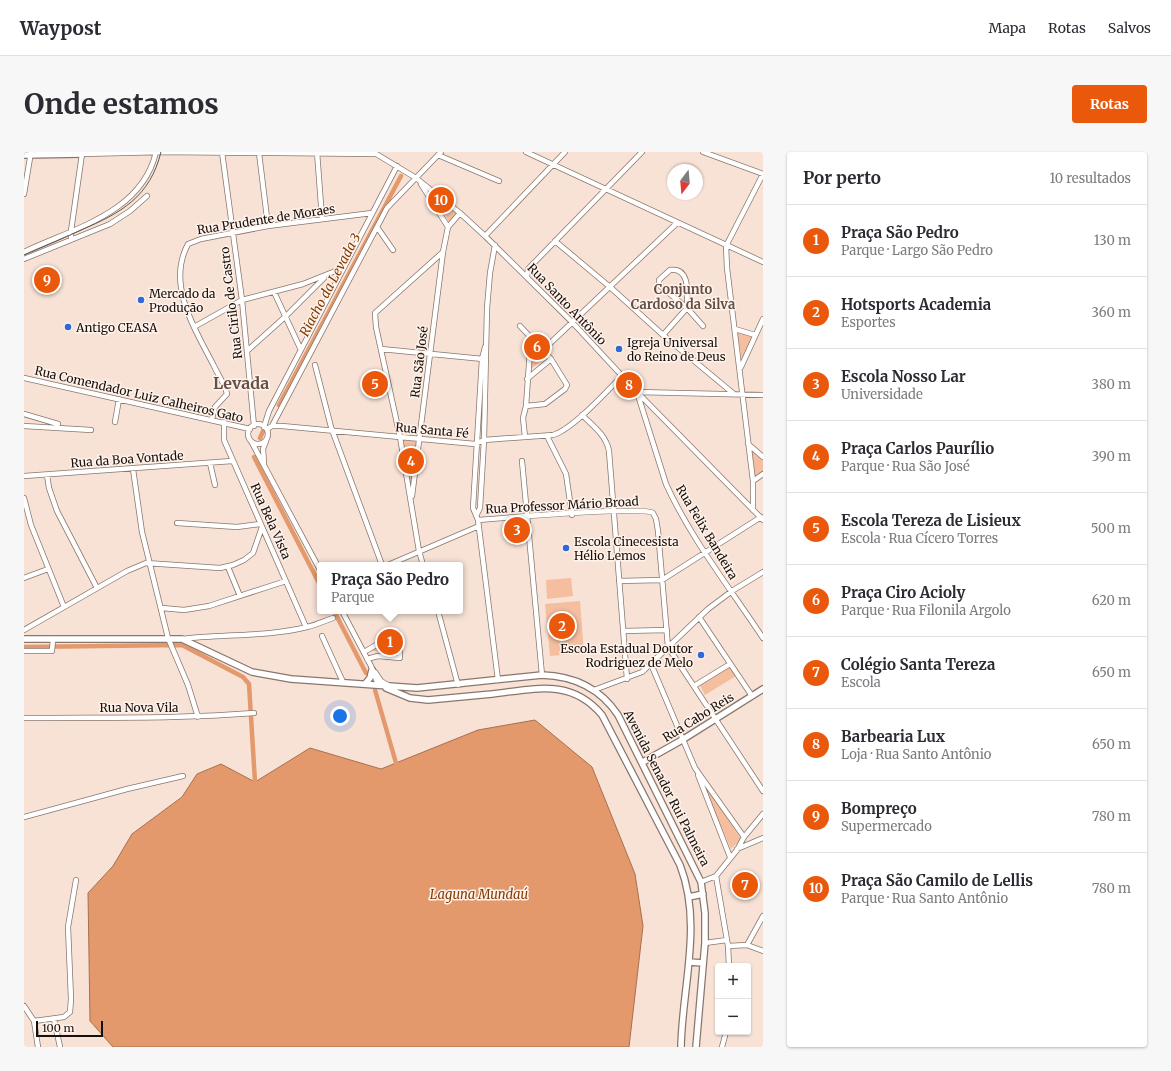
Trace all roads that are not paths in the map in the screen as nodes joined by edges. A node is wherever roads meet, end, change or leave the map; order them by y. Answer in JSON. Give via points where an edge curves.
{"nodes":[{"id":1,"x":156,"y":152,"type":"edge"},
{"id":2,"x":526,"y":152,"type":"edge"},
{"id":3,"x":565,"y":152,"type":"edge"},
{"id":4,"x":642,"y":152,"type":"edge"},
{"id":5,"x":703,"y":152,"type":"edge"},
{"id":6,"x":31,"y":153,"type":"edge"},
{"id":7,"x":82,"y":153,"type":"edge"},
{"id":8,"x":222,"y":153,"type":"edge"},
{"id":9,"x":259,"y":153,"type":"edge"},
{"id":10,"x":317,"y":153,"type":"edge"},
{"id":11,"x":374,"y":153,"type":"edge"},
{"id":12,"x":439,"y":154,"type":"edge"},
{"id":13,"x":24,"y":155,"type":"edge"},
{"id":14,"x":553,"y":165,"type":"junction"},
{"id":15,"x":397,"y":166,"type":"junction"},
{"id":16,"x":763,"y":174,"type":"edge"},
{"id":17,"x":417,"y":180,"type":"junction"},
{"id":18,"x":499,"y":181,"type":"dead end"},
{"id":19,"x":606,"y":190,"type":"junction"},
{"id":20,"x":24,"y":194,"type":"edge"},
{"id":21,"x":147,"y":196,"type":"dead end"},
{"id":22,"x":372,"y":213,"type":"junction"},
{"id":23,"x":460,"y":213,"type":"junction"},
{"id":24,"x":322,"y":218,"type":"junction"},
{"id":25,"x":677,"y":222,"type":"junction"},
{"id":26,"x":268,"y":226,"type":"junction"},
{"id":27,"x":377,"y":227,"type":"junction"},
{"id":28,"x":448,"y":227,"type":"junction"},
{"id":29,"x":71,"y":231,"type":"junction"},
{"id":30,"x":232,"y":233,"type":"junction"},
{"id":31,"x":485,"y":236,"type":"junction"},
{"id":32,"x":72,"y":239,"type":"junction"},
{"id":33,"x":555,"y":241,"type":"junction"},
{"id":34,"x":495,"y":245,"type":"junction"},
{"id":35,"x":726,"y":246,"type":"junction"},
{"id":36,"x":393,"y":250,"type":"dead end"},
{"id":37,"x":24,"y":252,"type":"edge"},
{"id":38,"x":443,"y":252,"type":"junction"},
{"id":39,"x":24,"y":259,"type":"edge"},
{"id":40,"x":763,"y":262,"type":"edge"},
{"id":41,"x":344,"y":268,"type":"junction"},
{"id":42,"x":528,"y":269,"type":"junction"},
{"id":43,"x":520,"y":270,"type":"junction"},
{"id":44,"x":325,"y":276,"type":"junction"},
{"id":45,"x":526,"y":277,"type":"junction"},
{"id":46,"x":610,"y":287,"type":"junction"},
{"id":47,"x":274,"y":292,"type":"junction"},
{"id":48,"x":242,"y":300,"type":"junction"},
{"id":49,"x":687,"y":308,"type":"junction"},
{"id":50,"x":286,"y":316,"type":"junction"},
{"id":51,"x":763,"y":319,"type":"edge"},
{"id":52,"x":572,"y":322,"type":"junction"},
{"id":53,"x":520,"y":326,"type":"dead end"},
{"id":54,"x":703,"y":326,"type":"dead end"},
{"id":55,"x":194,"y":327,"type":"junction"},
{"id":56,"x":735,"y":329,"type":"junction"},
{"id":57,"x":663,"y":335,"type":"junction"},
{"id":58,"x":755,"y":335,"type":"junction"},
{"id":59,"x":531,"y":337,"type":"junction"},
{"id":60,"x":381,"y":349,"type":"junction"},
{"id":61,"x":301,"y":350,"type":"junction"},
{"id":62,"x":543,"y":350,"type":"junction"},
{"id":63,"x":247,"y":351,"type":"junction"},
{"id":64,"x":430,"y":353,"type":"junction"},
{"id":65,"x":551,"y":359,"type":"junction"},
{"id":66,"x":484,"y":360,"type":"junction"},
{"id":67,"x":315,"y":365,"type":"dead end"},
{"id":68,"x":740,"y":368,"type":"junction"},
{"id":69,"x":622,"y":376,"type":"junction"},
{"id":70,"x":24,"y":378,"type":"edge"},
{"id":71,"x":527,"y":379,"type":"junction"},
{"id":72,"x":637,"y":392,"type":"junction"},
{"id":73,"x":734,"y":394,"type":"junction"},
{"id":74,"x":742,"y":394,"type":"junction"},
{"id":75,"x":763,"y":395,"type":"edge"},
{"id":76,"x":119,"y":399,"type":"junction"},
{"id":77,"x":647,"y":402,"type":"junction"},
{"id":78,"x":641,"y":405,"type":"junction"},
{"id":79,"x":526,"y":406,"type":"junction"},
{"id":80,"x":24,"y":414,"type":"edge"},
{"id":81,"x":582,"y":415,"type":"junction"},
{"id":82,"x":212,"y":419,"type":"junction"},
{"id":83,"x":115,"y":422,"type":"dead end"},
{"id":84,"x":224,"y":422,"type":"junction"},
{"id":85,"x":58,"y":424,"type":"dead end"},
{"id":86,"x":24,"y":426,"type":"edge"},
{"id":87,"x":272,"y":426,"type":"junction"},
{"id":88,"x":252,"y":428,"type":"junction"},
{"id":89,"x":265,"y":428,"type":"junction"},
{"id":90,"x":91,"y":430,"type":"dead end"},
{"id":91,"x":332,"y":432,"type":"junction"},
{"id":92,"x":547,"y":436,"type":"junction"},
{"id":93,"x":400,"y":437,"type":"junction"},
{"id":94,"x":525,"y":437,"type":"junction"},
{"id":95,"x":420,"y":440,"type":"junction"},
{"id":96,"x":484,"y":440,"type":"junction"},
{"id":97,"x":251,"y":441,"type":"junction"},
{"id":98,"x":266,"y":441,"type":"junction"},
{"id":99,"x":476,"y":444,"type":"junction"},
{"id":100,"x":748,"y":444,"type":"junction"},
{"id":101,"x":763,"y":457,"type":"edge"},
{"id":102,"x":232,"y":461,"type":"junction"},
{"id":103,"x":522,"y":461,"type":"dead end"},
{"id":104,"x":210,"y":463,"type":"junction"},
{"id":105,"x":264,"y":464,"type":"junction"},
{"id":106,"x":133,"y":469,"type":"junction"},
{"id":107,"x":763,"y":474,"type":"edge"},
{"id":108,"x":47,"y":475,"type":"junction"},
{"id":109,"x":24,"y":476,"type":"edge"},
{"id":110,"x":753,"y":481,"type":"junction"},
{"id":111,"x":215,"y":485,"type":"dead end"},
{"id":112,"x":24,"y":498,"type":"edge"},
{"id":113,"x":411,"y":500,"type":"junction"},
{"id":114,"x":753,"y":510,"type":"junction"},
{"id":115,"x":613,"y":512,"type":"junction"},
{"id":116,"x":477,"y":514,"type":"junction"},
{"id":117,"x":572,"y":514,"type":"junction"},
{"id":118,"x":527,"y":517,"type":"junction"},
{"id":119,"x":762,"y":518,"type":"edge"},
{"id":120,"x":478,"y":520,"type":"junction"},
{"id":121,"x":178,"y":523,"type":"dead end"},
{"id":122,"x":261,"y":526,"type":"junction"},
{"id":123,"x":479,"y":526,"type":"junction"},
{"id":124,"x":419,"y":551,"type":"junction"},
{"id":125,"x":704,"y":552,"type":"junction"},
{"id":126,"x":149,"y":562,"type":"junction"},
{"id":127,"x":381,"y":562,"type":"edge"},
{"id":128,"x":395,"y":562,"type":"edge"},
{"id":129,"x":422,"y":562,"type":"edge"},
{"id":130,"x":317,"y":564,"type":"edge"},
{"id":131,"x":228,"y":567,"type":"junction"},
{"id":132,"x":48,"y":569,"type":"junction"},
{"id":133,"x":763,"y":572,"type":"edge"},
{"id":134,"x":24,"y":578,"type":"edge"},
{"id":135,"x":662,"y":580,"type":"junction"},
{"id":136,"x":286,"y":581,"type":"junction"},
{"id":137,"x":619,"y":581,"type":"junction"},
{"id":138,"x":97,"y":588,"type":"junction"},
{"id":139,"x":732,"y":591,"type":"junction"},
{"id":140,"x":240,"y":596,"type":"junction"},
{"id":141,"x":64,"y":607,"type":"junction"},
{"id":142,"x":162,"y":608,"type":"junction"},
{"id":143,"x":344,"y":614,"type":"edge"},
{"id":144,"x":439,"y":614,"type":"edge"},
{"id":145,"x":699,"y":617,"type":"junction"},
{"id":146,"x":333,"y":618,"type":"dead end"},
{"id":147,"x":306,"y":627,"type":"junction"},
{"id":148,"x":24,"y":630,"type":"edge"},
{"id":149,"x":667,"y":630,"type":"junction"},
{"id":150,"x":623,"y":631,"type":"junction"},
{"id":151,"x":322,"y":636,"type":"dead end"},
{"id":152,"x":763,"y":638,"type":"edge"},
{"id":153,"x":24,"y":639,"type":"edge"},
{"id":154,"x":169,"y":639,"type":"junction"},
{"id":155,"x":182,"y":639,"type":"junction"},
{"id":156,"x":53,"y":645,"type":"junction"},
{"id":157,"x":668,"y":647,"type":"junction"},
{"id":158,"x":24,"y":651,"type":"edge"},
{"id":159,"x":364,"y":652,"type":"junction"},
{"id":160,"x":367,"y":659,"type":"junction"},
{"id":161,"x":651,"y":664,"type":"junction"},
{"id":162,"x":730,"y":664,"type":"junction"},
{"id":163,"x":371,"y":668,"type":"junction"},
{"id":164,"x":542,"y":675,"type":"junction"},
{"id":165,"x":520,"y":677,"type":"junction"},
{"id":166,"x":508,"y":679,"type":"junction"},
{"id":167,"x":627,"y":679,"type":"junction"},
{"id":168,"x":498,"y":680,"type":"junction"},
{"id":169,"x":342,"y":682,"type":"junction"},
{"id":170,"x":365,"y":684,"type":"junction"},
{"id":171,"x":458,"y":685,"type":"junction"},
{"id":172,"x":380,"y":686,"type":"junction"},
{"id":173,"x":390,"y":686,"type":"junction"},
{"id":174,"x":694,"y":686,"type":"junction"},
{"id":175,"x":763,"y":689,"type":"edge"},
{"id":176,"x":521,"y":690,"type":"junction"},
{"id":177,"x":594,"y":690,"type":"junction"},
{"id":178,"x":509,"y":691,"type":"junction"},
{"id":179,"x":752,"y":696,"type":"junction"},
{"id":180,"x":252,"y":713,"type":"dead end"},
{"id":181,"x":198,"y":717,"type":"junction"},
{"id":182,"x":24,"y":718,"type":"edge"},
{"id":183,"x":716,"y":719,"type":"junction"},
{"id":184,"x":682,"y":740,"type":"junction"},
{"id":185,"x":643,"y":762,"type":"junction"},
{"id":186,"x":695,"y":768,"type":"junction"},
{"id":187,"x":183,"y":776,"type":"dead end"},
{"id":188,"x":763,"y":791,"type":"edge"},
{"id":189,"x":763,"y":814,"type":"edge"},
{"id":190,"x":24,"y":817,"type":"edge"},
{"id":191,"x":744,"y":837,"type":"junction"},
{"id":192,"x":763,"y":838,"type":"edge"},
{"id":193,"x":736,"y":850,"type":"junction"},
{"id":194,"x":730,"y":857,"type":"junction"},
{"id":195,"x":716,"y":876,"type":"junction"},
{"id":196,"x":76,"y":880,"type":"dead end"},
{"id":197,"x":701,"y":882,"type":"junction"},
{"id":198,"x":703,"y":894,"type":"junction"},
{"id":199,"x":689,"y":897,"type":"junction"},
{"id":200,"x":763,"y":916,"type":"edge"},
{"id":201,"x":727,"y":940,"type":"junction"},
{"id":202,"x":705,"y":943,"type":"junction"},
{"id":203,"x":746,"y":945,"type":"junction"},
{"id":204,"x":728,"y":946,"type":"junction"},
{"id":205,"x":763,"y":951,"type":"edge"},
{"id":206,"x":689,"y":962,"type":"junction"},
{"id":207,"x":703,"y":962,"type":"junction"},
{"id":208,"x":729,"y":963,"type":"edge"},
{"id":209,"x":24,"y":1006,"type":"edge"},
{"id":210,"x":54,"y":1019,"type":"junction"},
{"id":211,"x":34,"y":1021,"type":"junction"},
{"id":212,"x":725,"y":1035,"type":"edge"},
{"id":213,"x":38,"y":1047,"type":"edge"},
{"id":214,"x":60,"y":1047,"type":"edge"},
{"id":215,"x":681,"y":1047,"type":"edge"},
{"id":216,"x":696,"y":1047,"type":"edge"},
{"id":217,"x":722,"y":1047,"type":"edge"}],
"edges":[{"from":1,"to":7,"type":"street"},
{"from":1,"to":8,"type":"street"},
{"from":1,"to":29,"type":"street","via":[[147,177],[130,198],[106,215]]},
{"from":2,"to":14,"type":"street"},
{"from":3,"to":14,"type":"street"},
{"from":4,"to":19,"type":"street"},
{"from":5,"to":16,"type":"street"},
{"from":6,"to":7,"type":"main road"},
{"from":6,"to":13,"type":"main road"},
{"from":6,"to":20,"type":"street"},
{"from":7,"to":29,"type":"street"},
{"from":8,"to":9,"type":"street"},
{"from":8,"to":30,"type":"street","name":"Rua Cirilo de Castro"},
{"from":9,"to":10,"type":"street"},
{"from":9,"to":26,"type":"street"},
{"from":10,"to":11,"type":"street"},
{"from":10,"to":24,"type":"street"},
{"from":11,"to":15,"type":"street","name":"Rua Santo Antônio"},
{"from":12,"to":17,"type":"street"},
{"from":12,"to":18,"type":"street"},
{"from":14,"to":19,"type":"street"},
{"from":14,"to":31,"type":"street"},
{"from":15,"to":17,"type":"street","name":"Rua Santo Antônio"},
{"from":15,"to":22,"type":"street"},
{"from":16,"to":35,"type":"street"},
{"from":17,"to":23,"type":"street","name":"Rua Santo Antônio"},
{"from":17,"to":27,"type":"street","via":[[392,201]]},
{"from":17,"to":28,"type":"street"},
{"from":19,"to":25,"type":"street"},
{"from":19,"to":33,"type":"street"},
{"from":21,"to":32,"type":"street","via":[[118,220]]},
{"from":22,"to":24,"type":"street","name":"Rua Prudente de Moraes"},
{"from":22,"to":41,"type":"street"},
{"from":23,"to":28,"type":"street","name":"Rua São José"},
{"from":23,"to":31,"type":"street","name":"Rua Santo Antônio"},
{"from":24,"to":26,"type":"street","name":"Rua Prudente de Moraes"},
{"from":25,"to":35,"type":"street"},
{"from":25,"to":46,"type":"street"},
{"from":26,"to":30,"type":"street","name":"Rua Prudente de Moraes"},
{"from":27,"to":36,"type":"street"},
{"from":27,"to":87,"type":"street"},
{"from":28,"to":38,"type":"street","name":"Rua São José"},
{"from":29,"to":32,"type":"street"},
{"from":29,"to":37,"type":"street"},
{"from":30,"to":48,"type":"street","name":"Rua Cirilo de Castro"},
{"from":30,"to":55,"type":"street","name":"Rua Prudente de Moraes","via":[[190,242],[184,252],[182,297],[186,313]]},
{"from":31,"to":34,"type":"street","name":"Rua Santo Antônio"},
{"from":32,"to":39,"type":"street"},
{"from":33,"to":42,"type":"street"},
{"from":33,"to":46,"type":"street"},
{"from":34,"to":43,"type":"street","name":"Rua Santo Antônio"},
{"from":34,"to":66,"type":"street","via":[[490,273]]},
{"from":35,"to":40,"type":"street"},
{"from":35,"to":56,"type":"street"},
{"from":38,"to":60,"type":"street","via":[[375,313]]},
{"from":38,"to":64,"type":"street","name":"Rua São José"},
{"from":41,"to":44,"type":"street"},
{"from":41,"to":61,"type":"street"},
{"from":42,"to":43,"type":"street"},
{"from":42,"to":45,"type":"street"},
{"from":43,"to":45,"type":"street","name":"Rua Santo Antônio"},
{"from":44,"to":47,"type":"street"},
{"from":44,"to":50,"type":"street"},
{"from":45,"to":52,"type":"street","name":"Rua Santo Antônio"},
{"from":46,"to":52,"type":"street"},
{"from":46,"to":57,"type":"street"},
{"from":47,"to":48,"type":"street"},
{"from":47,"to":50,"type":"street"},
{"from":48,"to":55,"type":"street"},
{"from":48,"to":63,"type":"street","name":"Rua Cirilo de Castro"},
{"from":49,"to":49,"type":"street","via":[[661,287],[659,280],[670,270],[677,270],[685,277]]},
{"from":49,"to":54,"type":"street"},
{"from":49,"to":57,"type":"street"},
{"from":50,"to":61,"type":"street"},
{"from":50,"to":63,"type":"street"},
{"from":51,"to":58,"type":"street"},
{"from":52,"to":62,"type":"street"},
{"from":52,"to":69,"type":"street","name":"Rua Santo Antônio"},
{"from":53,"to":59,"type":"street"},
{"from":55,"to":82,"type":"street","name":"Rua Prudente de Moraes","via":[[227,394],[214,407]]},
{"from":56,"to":58,"type":"street"},
{"from":56,"to":68,"type":"street"},
{"from":57,"to":73,"type":"street"},
{"from":58,"to":68,"type":"street"},
{"from":59,"to":62,"type":"street"},
{"from":59,"to":71,"type":"street"},
{"from":60,"to":64,"type":"street"},
{"from":60,"to":93,"type":"street"},
{"from":61,"to":89,"type":"street","via":[[269,411]]},
{"from":62,"to":65,"type":"street"},
{"from":63,"to":88,"type":"street","name":"Rua Cirilo de Castro"},
{"from":64,"to":66,"type":"street"},
{"from":64,"to":95,"type":"street","name":"Rua São José"},
{"from":65,"to":71,"type":"street"},
{"from":65,"to":79,"type":"street","via":[[567,387],[545,404]]},
{"from":66,"to":96,"type":"street"},
{"from":66,"to":99,"type":"street"},
{"from":67,"to":91,"type":"street"},
{"from":68,"to":74,"type":"street"},
{"from":69,"to":72,"type":"street","name":"Rua Santo Antônio"},
{"from":69,"to":81,"type":"street","name":"Rua Santa Fé"},
{"from":70,"to":76,"type":"street","name":"Rua Comendador Luiz Calheiros Gato"},
{"from":71,"to":79,"type":"street"},
{"from":72,"to":73,"type":"street"},
{"from":72,"to":77,"type":"street","name":"Rua Santo Antônio"},
{"from":72,"to":78,"type":"street","name":"Rua Felix Bandeira"},
{"from":73,"to":74,"type":"street"},
{"from":74,"to":75,"type":"street"},
{"from":74,"to":100,"type":"street"},
{"from":76,"to":82,"type":"street","name":"Rua Comendador Luiz Calheiros Gato"},
{"from":76,"to":83,"type":"street"},
{"from":77,"to":78,"type":"street"},
{"from":77,"to":114,"type":"street","name":"Rua Santo Antônio"},
{"from":78,"to":125,"type":"street","name":"Rua Felix Bandeira","via":[[666,484]]},
{"from":79,"to":94,"type":"street","via":[[523,418]]},
{"from":80,"to":85,"type":"street"},
{"from":81,"to":92,"type":"street","name":"Rua Santa Fé","via":[[561,432]]},
{"from":81,"to":115,"type":"street","via":[[601,433],[608,444]]},
{"from":82,"to":84,"type":"street","name":"Rua Comendador Luiz Calheiros Gato"},
{"from":84,"to":88,"type":"street","name":"Rua Comendador Luiz Calheiros Gato"},
{"from":84,"to":102,"type":"street","name":"Rua Bela Vista","via":[[224,440]]},
{"from":86,"to":90,"type":"street"},
{"from":87,"to":89,"type":"street"},
{"from":87,"to":91,"type":"street","name":"Rua Santa Fé"},
{"from":88,"to":89,"type":"street","via":[[259,425]]},
{"from":88,"to":97,"type":"street","via":[[249,435]]},
{"from":89,"to":98,"type":"street","via":[[268,435]]},
{"from":91,"to":93,"type":"street","name":"Rua Santa Fé"},
{"from":91,"to":127,"type":"street"},
{"from":92,"to":94,"type":"street","name":"Rua Santa Fé"},
{"from":92,"to":117,"type":"street","via":[[566,474]]},
{"from":93,"to":95,"type":"street","name":"Rua Santa Fé"},
{"from":93,"to":113,"type":"street"},
{"from":94,"to":96,"type":"street","name":"Rua Santa Fé"},
{"from":95,"to":99,"type":"street","name":"Rua Santa Fé"},
{"from":95,"to":113,"type":"street","name":"Rua São José"},
{"from":96,"to":99,"type":"street","name":"Rua Santa Fé"},
{"from":96,"to":116,"type":"street","via":[[480,508]]},
{"from":97,"to":98,"type":"street","via":[[257,444]]},
{"from":97,"to":105,"type":"street"},
{"from":98,"to":105,"type":"street","via":[[263,449]]},
{"from":99,"to":116,"type":"street","via":[[473,508]]},
{"from":100,"to":101,"type":"street"},
{"from":100,"to":110,"type":"street"},
{"from":102,"to":104,"type":"street","name":"Rua da Boa Vontade"},
{"from":102,"to":122,"type":"street","name":"Rua Bela Vista"},
{"from":103,"to":118,"type":"street"},
{"from":104,"to":106,"type":"street","name":"Rua da Boa Vontade"},
{"from":104,"to":111,"type":"street"},
{"from":105,"to":130,"type":"street"},
{"from":106,"to":108,"type":"street","name":"Rua da Boa Vontade"},
{"from":106,"to":126,"type":"street"},
{"from":107,"to":110,"type":"street"},
{"from":108,"to":109,"type":"street","name":"Rua da Boa Vontade"},
{"from":108,"to":138,"type":"street","via":[[57,511]]},
{"from":110,"to":114,"type":"street"},
{"from":112,"to":132,"type":"street","via":[[31,525]]},
{"from":113,"to":124,"type":"street"},
{"from":114,"to":119,"type":"street","name":"Rua Santo Antônio"},
{"from":115,"to":117,"type":"street","name":"Rua Professor Mário Broad"},
{"from":115,"to":135,"type":"street","name":"Rua Professor Mário Broad","via":[[651,512],[656,519],[658,531]]},
{"from":115,"to":137,"type":"street"},
{"from":116,"to":120,"type":"street"},
{"from":117,"to":118,"type":"street","name":"Rua Professor Mário Broad"},
{"from":118,"to":120,"type":"street","name":"Rua Professor Mário Broad"},
{"from":118,"to":164,"type":"street"},
{"from":119,"to":125,"type":"street"},
{"from":120,"to":123,"type":"street"},
{"from":121,"to":122,"type":"street"},
{"from":122,"to":131,"type":"street","via":[[253,553]]},
{"from":122,"to":136,"type":"street","name":"Rua Bela Vista"},
{"from":123,"to":124,"type":"street"},
{"from":123,"to":168,"type":"street"},
{"from":124,"to":128,"type":"street"},
{"from":124,"to":129,"type":"street"},
{"from":125,"to":135,"type":"street"},
{"from":125,"to":139,"type":"street","name":"Rua Felix Bandeira"},
{"from":126,"to":131,"type":"street"},
{"from":126,"to":138,"type":"street"},
{"from":126,"to":142,"type":"street"},
{"from":131,"to":140,"type":"street"},
{"from":132,"to":134,"type":"street"},
{"from":132,"to":141,"type":"street"},
{"from":133,"to":139,"type":"street"},
{"from":135,"to":137,"type":"street"},
{"from":135,"to":149,"type":"street"},
{"from":136,"to":140,"type":"street"},
{"from":136,"to":147,"type":"street","name":"Rua Bela Vista"},
{"from":137,"to":150,"type":"street"},
{"from":138,"to":141,"type":"street"},
{"from":139,"to":145,"type":"street"},
{"from":139,"to":152,"type":"street","name":"Rua Felix Bandeira"},
{"from":140,"to":142,"type":"street","via":[[195,609]]},
{"from":141,"to":148,"type":"street"},
{"from":142,"to":154,"type":"street"},
{"from":143,"to":159,"type":"street"},
{"from":144,"to":171,"type":"street"},
{"from":145,"to":157,"type":"street"},
{"from":145,"to":162,"type":"street"},
{"from":146,"to":147,"type":"street"},
{"from":147,"to":155,"type":"street"},
{"from":149,"to":150,"type":"street"},
{"from":149,"to":157,"type":"street"},
{"from":150,"to":167,"type":"street"},
{"from":151,"to":169,"type":"street"},
{"from":153,"to":156,"type":"main road","name":"Avenida Senador Rui Palmeira"},
{"from":154,"to":155,"type":"main road","name":"Avenida Senador Rui Palmeira"},
{"from":154,"to":156,"type":"main road","name":"Avenida Senador Rui Palmeira","via":[[89,639]]},
{"from":154,"to":181,"type":"street"},
{"from":155,"to":169,"type":"main road","name":"Avenida Senador Rui Palmeira","via":[[252,672],[291,679]]},
{"from":156,"to":158,"type":"street"},
{"from":157,"to":161,"type":"street"},
{"from":157,"to":174,"type":"street"},
{"from":159,"to":160,"type":"street"},
{"from":159,"to":160,"type":"street","via":[[390,637],[398,636],[400,658],[378,656]]},
{"from":160,"to":163,"type":"street"},
{"from":161,"to":167,"type":"street","via":[[638,675]]},
{"from":161,"to":184,"type":"street"},
{"from":162,"to":174,"type":"street"},
{"from":162,"to":179,"type":"street"},
{"from":163,"to":170,"type":"main road","via":[[370,678]]},
{"from":163,"to":172,"type":"street"},
{"from":163,"to":173,"type":"street","via":[[381,681]]},
{"from":164,"to":165,"type":"main road","name":"Avenida Senador Rui Palmeira"},
{"from":164,"to":177,"type":"main road","name":"Avenida Senador Rui Palmeira","via":[[565,677]]},
{"from":165,"to":166,"type":"main road","name":"Avenida Senador Rui Palmeira"},
{"from":165,"to":176,"type":"main road","via":[[518,684]]},
{"from":166,"to":168,"type":"main road","name":"Avenida Senador Rui Palmeira"},
{"from":166,"to":178,"type":"main road","via":[[511,685]]},
{"from":167,"to":177,"type":"street"},
{"from":168,"to":171,"type":"main road","name":"Avenida Senador Rui Palmeira"},
{"from":169,"to":170,"type":"main road","name":"Avenida Senador Rui Palmeira"},
{"from":170,"to":172,"type":"main road","name":"Avenida Senador Rui Palmeira"},
{"from":171,"to":173,"type":"main road","name":"Avenida Senador Rui Palmeira","via":[[417,688]]},
{"from":172,"to":173,"type":"main road","name":"Avenida Senador Rui Palmeira"},
{"from":172,"to":178,"type":"main road","name":"Avenida Senador Rui Palmeira","via":[[422,700]]},
{"from":174,"to":183,"type":"street"},
{"from":175,"to":179,"type":"main road","name":"Rua Cabo Reis"},
{"from":176,"to":178,"type":"main road","name":"Avenida Senador Rui Palmeira"},
{"from":176,"to":199,"type":"main road","name":"Avenida Senador Rui Palmeira","via":[[552,688],[570,692],[588,701],[602,715],[680,865]]},
{"from":177,"to":185,"type":"main road","name":"Avenida Senador Rui Palmeira","via":[[618,715]]},
{"from":179,"to":183,"type":"main road","name":"Rua Cabo Reis"},
{"from":180,"to":181,"type":"street","name":"Rua Nova Vila"},
{"from":181,"to":182,"type":"street","name":"Rua Nova Vila"},
{"from":183,"to":184,"type":"main road","name":"Rua Cabo Reis"},
{"from":183,"to":188,"type":"street"},
{"from":184,"to":185,"type":"main road","name":"Rua Cabo Reis"},
{"from":184,"to":186,"type":"street"},
{"from":185,"to":197,"type":"main road","name":"Avenida Senador Rui Palmeira"},
{"from":186,"to":191,"type":"street"},
{"from":186,"to":194,"type":"street"},
{"from":187,"to":190,"type":"street"},
{"from":189,"to":191,"type":"street"},
{"from":191,"to":193,"type":"street"},
{"from":192,"to":193,"type":"street"},
{"from":193,"to":194,"type":"street"},
{"from":194,"to":195,"type":"street"},
{"from":195,"to":197,"type":"street"},
{"from":195,"to":201,"type":"street"},
{"from":196,"to":210,"type":"street","via":[[68,927],[71,999],[68,1015]]},
{"from":197,"to":198,"type":"main road","name":"Avenida Senador Rui Palmeira"},
{"from":198,"to":199,"type":"main road"},
{"from":198,"to":202,"type":"main road","name":"Avenida Senador Rui Palmeira"},
{"from":199,"to":206,"type":"main road","name":"Avenida Senador Rui Palmeira"},
{"from":200,"to":203,"type":"street"},
{"from":201,"to":202,"type":"street"},
{"from":201,"to":204,"type":"street"},
{"from":202,"to":207,"type":"main road","name":"Avenida Senador Rui Palmeira"},
{"from":203,"to":204,"type":"street"},
{"from":203,"to":205,"type":"street"},
{"from":204,"to":208,"type":"street"},
{"from":206,"to":207,"type":"main road"},
{"from":206,"to":215,"type":"main road","name":"Avenida Senador Rui Palmeira"},
{"from":207,"to":216,"type":"main road","name":"Avenida Senador Rui Palmeira"},
{"from":209,"to":211,"type":"street"},
{"from":210,"to":211,"type":"street"},
{"from":210,"to":214,"type":"street"},
{"from":211,"to":213,"type":"street"},
{"from":212,"to":217,"type":"street"}]}
